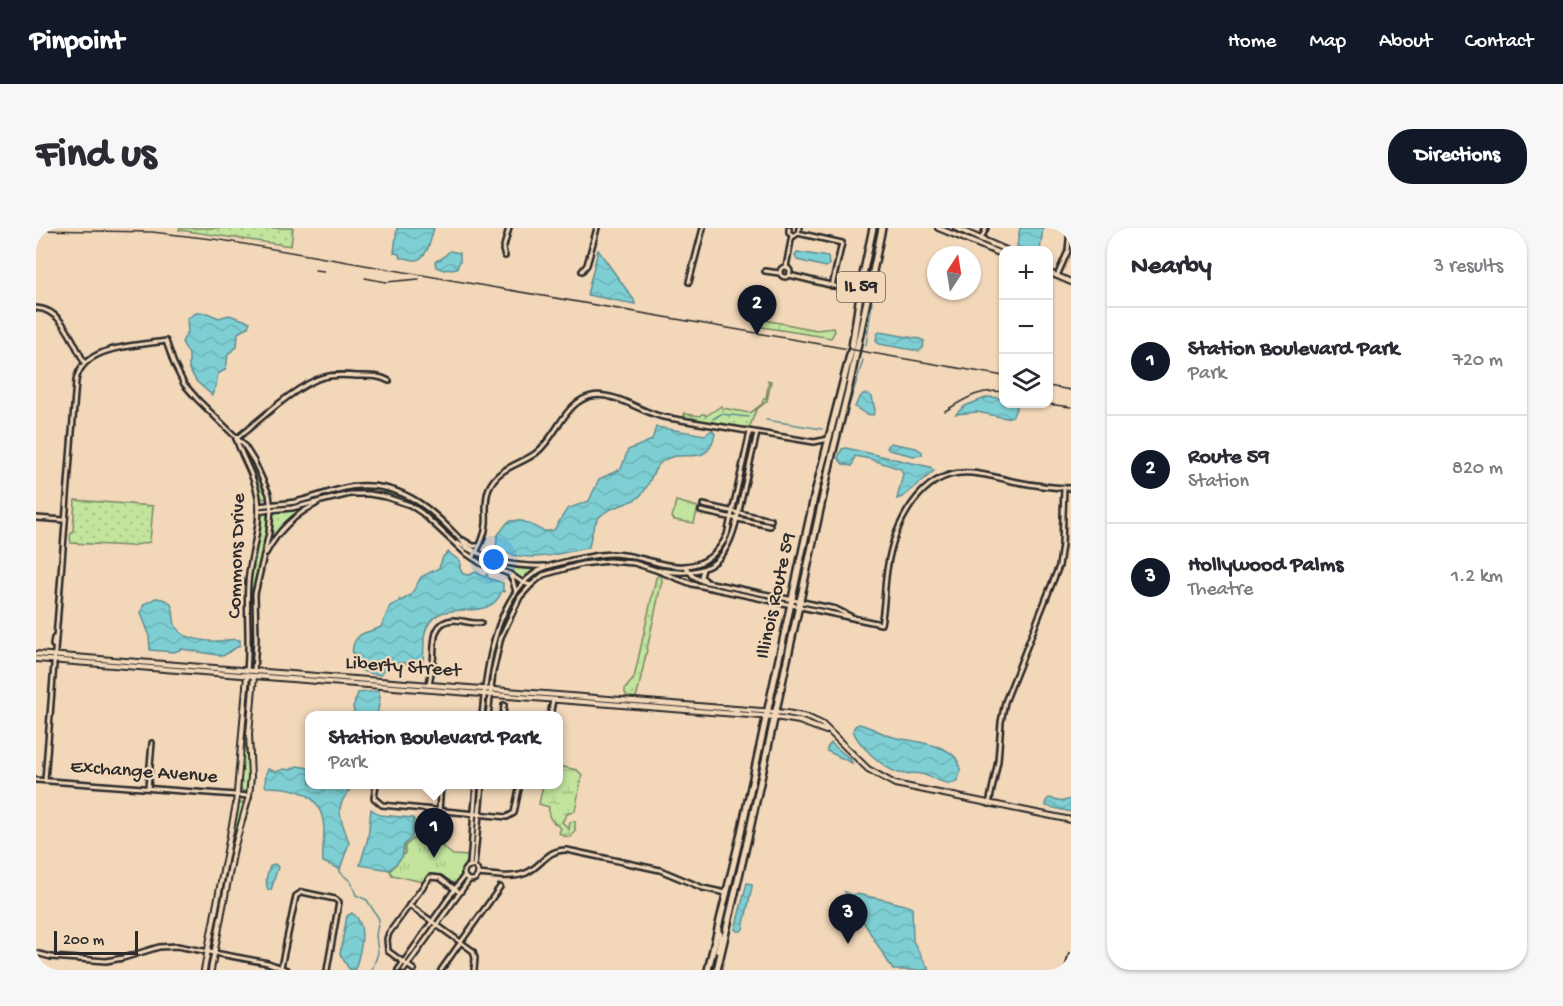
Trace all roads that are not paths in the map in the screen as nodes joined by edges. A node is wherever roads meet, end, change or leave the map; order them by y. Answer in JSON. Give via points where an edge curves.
{"nodes":[{"id":1,"x":509,"y":228,"type":"edge"},
{"id":2,"x":597,"y":228,"type":"edge"},
{"id":3,"x":703,"y":228,"type":"edge"},
{"id":4,"x":787,"y":228,"type":"edge"},
{"id":5,"x":873,"y":228,"type":"edge"},
{"id":6,"x":882,"y":228,"type":"edge"},
{"id":7,"x":938,"y":228,"type":"edge"},
{"id":8,"x":956,"y":228,"type":"edge"},
{"id":9,"x":986,"y":228,"type":"edge"},
{"id":10,"x":1070,"y":228,"type":"edge"},
{"id":11,"x":799,"y":230,"type":"edge"},
{"id":12,"x":792,"y":236,"type":"junction"},
{"id":13,"x":981,"y":239,"type":"junction"},
{"id":14,"x":999,"y":247,"type":"edge"},
{"id":15,"x":999,"y":253,"type":"edge"},
{"id":16,"x":505,"y":256,"type":"dead end"},
{"id":17,"x":786,"y":267,"type":"junction"},
{"id":18,"x":582,"y":271,"type":"dead end"},
{"id":19,"x":765,"y":272,"type":"dead end"},
{"id":20,"x":779,"y":273,"type":"junction"},
{"id":21,"x":1053,"y":274,"type":"edge"},
{"id":22,"x":789,"y":275,"type":"junction"},
{"id":23,"x":1057,"y":276,"type":"junction"},
{"id":24,"x":689,"y":282,"type":"dead end"},
{"id":25,"x":1071,"y":282,"type":"edge"},
{"id":26,"x":832,"y":286,"type":"junction"},
{"id":27,"x":851,"y":290,"type":"dead end"},
{"id":28,"x":36,"y":308,"type":"edge"},
{"id":29,"x":84,"y":362,"type":"junction"},
{"id":30,"x":389,"y":381,"type":"dead end"},
{"id":31,"x":750,"y":432,"type":"junction"},
{"id":32,"x":757,"y":433,"type":"junction"},
{"id":33,"x":236,"y":439,"type":"junction"},
{"id":34,"x":829,"y":439,"type":"junction"},
{"id":35,"x":814,"y":442,"type":"junction"},
{"id":36,"x":825,"y":454,"type":"junction"},
{"id":37,"x":1064,"y":488,"type":"junction"},
{"id":38,"x":1071,"y":488,"type":"edge"},
{"id":39,"x":325,"y":501,"type":"junction"},
{"id":40,"x":270,"y":504,"type":"junction"},
{"id":41,"x":703,"y":506,"type":"dead end"},
{"id":42,"x":259,"y":508,"type":"junction"},
{"id":43,"x":271,"y":510,"type":"junction"},
{"id":44,"x":701,"y":511,"type":"dead end"},
{"id":45,"x":733,"y":512,"type":"junction"},
{"id":46,"x":739,"y":513,"type":"junction"},
{"id":47,"x":36,"y":518,"type":"edge"},
{"id":48,"x":732,"y":518,"type":"junction"},
{"id":49,"x":737,"y":519,"type":"junction"},
{"id":50,"x":65,"y":520,"type":"junction"},
{"id":51,"x":771,"y":520,"type":"dead end"},
{"id":52,"x":770,"y":526,"type":"dead end"},
{"id":53,"x":460,"y":539,"type":"junction"},
{"id":54,"x":456,"y":542,"type":"junction"},
{"id":55,"x":480,"y":545,"type":"junction"},
{"id":56,"x":476,"y":552,"type":"junction"},
{"id":57,"x":473,"y":558,"type":"junction"},
{"id":58,"x":491,"y":558,"type":"junction"},
{"id":59,"x":262,"y":563,"type":"junction"},
{"id":60,"x":551,"y":566,"type":"junction"},
{"id":61,"x":685,"y":566,"type":"junction"},
{"id":62,"x":703,"y":569,"type":"junction"},
{"id":63,"x":656,"y":570,"type":"junction"},
{"id":64,"x":690,"y":572,"type":"junction"},
{"id":65,"x":506,"y":573,"type":"junction"},
{"id":66,"x":710,"y":582,"type":"junction"},
{"id":67,"x":523,"y":583,"type":"junction"},
{"id":68,"x":531,"y":585,"type":"junction"},
{"id":69,"x":516,"y":592,"type":"junction"},
{"id":70,"x":792,"y":602,"type":"junction"},
{"id":71,"x":800,"y":604,"type":"junction"},
{"id":72,"x":481,"y":623,"type":"dead end"},
{"id":73,"x":36,"y":654,"type":"edge"},
{"id":74,"x":54,"y":658,"type":"junction"},
{"id":75,"x":36,"y":659,"type":"edge"},
{"id":76,"x":247,"y":673,"type":"junction"},
{"id":77,"x":254,"y":674,"type":"junction"},
{"id":78,"x":429,"y":685,"type":"junction"},
{"id":79,"x":491,"y":690,"type":"junction"},
{"id":80,"x":484,"y":692,"type":"junction"},
{"id":81,"x":490,"y":695,"type":"junction"},
{"id":82,"x":552,"y":700,"type":"junction"},
{"id":83,"x":504,"y":705,"type":"dead end"},
{"id":84,"x":482,"y":711,"type":"edge"},
{"id":85,"x":488,"y":711,"type":"edge"},
{"id":86,"x":503,"y":711,"type":"edge"},
{"id":87,"x":551,"y":711,"type":"edge"},
{"id":88,"x":767,"y":714,"type":"junction"},
{"id":89,"x":776,"y":714,"type":"junction"},
{"id":90,"x":152,"y":743,"type":"dead end"},
{"id":91,"x":36,"y":780,"type":"edge"},
{"id":92,"x":45,"y":780,"type":"junction"},
{"id":93,"x":148,"y":789,"type":"junction"},
{"id":94,"x":375,"y":789,"type":"edge"},
{"id":95,"x":441,"y":789,"type":"edge"},
{"id":96,"x":476,"y":789,"type":"edge"},
{"id":97,"x":482,"y":789,"type":"edge"},
{"id":98,"x":519,"y":789,"type":"edge"},
{"id":99,"x":237,"y":795,"type":"junction"},
{"id":100,"x":249,"y":796,"type":"junction"},
{"id":101,"x":989,"y":804,"type":"junction"},
{"id":102,"x":439,"y":811,"type":"junction"},
{"id":103,"x":474,"y":814,"type":"junction"},
{"id":104,"x":479,"y":814,"type":"junction"},
{"id":105,"x":1071,"y":820,"type":"edge"},
{"id":106,"x":472,"y":865,"type":"junction"},
{"id":107,"x":478,"y":874,"type":"junction"},
{"id":108,"x":464,"y":876,"type":"junction"},
{"id":109,"x":469,"y":880,"type":"junction"},
{"id":110,"x":500,"y":887,"type":"dead end"},
{"id":111,"x":457,"y":891,"type":"junction"},
{"id":112,"x":726,"y":893,"type":"junction"},
{"id":113,"x":409,"y":905,"type":"junction"},
{"id":114,"x":435,"y":923,"type":"junction"},
{"id":115,"x":717,"y":930,"type":"junction"},
{"id":116,"x":462,"y":942,"type":"junction"},
{"id":117,"x":208,"y":951,"type":"junction"},
{"id":118,"x":214,"y":952,"type":"junction"},
{"id":119,"x":36,"y":953,"type":"edge"},
{"id":120,"x":1071,"y":956,"type":"edge"},
{"id":121,"x":405,"y":963,"type":"junction"},
{"id":122,"x":281,"y":967,"type":"junction"},
{"id":123,"x":718,"y":967,"type":"edge"},
{"id":124,"x":204,"y":970,"type":"edge"},
{"id":125,"x":211,"y":970,"type":"edge"},
{"id":126,"x":287,"y":970,"type":"edge"},
{"id":127,"x":327,"y":970,"type":"edge"},
{"id":128,"x":398,"y":970,"type":"edge"},
{"id":129,"x":404,"y":970,"type":"edge"},
{"id":130,"x":414,"y":970,"type":"edge"},
{"id":131,"x":441,"y":970,"type":"edge"},
{"id":132,"x":474,"y":970,"type":"edge"},
{"id":133,"x":710,"y":970,"type":"edge"},
{"id":134,"x":1068,"y":970,"type":"edge"}],
"edges":[{"from":1,"to":16,"type":"street"},
{"from":2,"to":18,"type":"street"},
{"from":3,"to":24,"type":"street"},
{"from":4,"to":12,"type":"street"},
{"from":5,"to":34,"type":"main road","name":"Illinois Route 59","number":"IL 59","via":[[854,336]]},
{"from":6,"to":71,"type":"main road","name":"Illinois Route 59","number":"IL 59"},
{"from":7,"to":15,"type":"street"},
{"from":8,"to":13,"type":"street"},
{"from":9,"to":13,"type":"street"},
{"from":10,"to":23,"type":"street","via":[[1068,251]]},
{"from":11,"to":12,"type":"street"},
{"from":11,"to":26,"type":"street","via":[[842,243]]},
{"from":12,"to":17,"type":"street"},
{"from":13,"to":14,"type":"street"},
{"from":17,"to":20,"type":"street"},
{"from":17,"to":22,"type":"street"},
{"from":19,"to":20,"type":"street"},
{"from":20,"to":22,"type":"street"},
{"from":21,"to":23,"type":"street"},
{"from":22,"to":26,"type":"street"},
{"from":23,"to":25,"type":"street"},
{"from":26,"to":27,"type":"street"},
{"from":28,"to":29,"type":"street","via":[[48,310],[60,320]]},
{"from":29,"to":33,"type":"street","via":[[100,353],[166,341],[184,384]]},
{"from":29,"to":50,"type":"street","via":[[76,381]]},
{"from":30,"to":33,"type":"street","via":[[342,375],[314,380]]},
{"from":31,"to":32,"type":"street"},
{"from":31,"to":45,"type":"street"},
{"from":31,"to":55,"type":"street","via":[[663,417],[611,396],[587,398],[567,413],[538,451],[504,470],[492,482],[486,496],[486,527]]},
{"from":32,"to":35,"type":"street"},
{"from":32,"to":46,"type":"street"},
{"from":33,"to":40,"type":"street","name":"Commons Drive","via":[[254,461]]},
{"from":33,"to":42,"type":"street","name":"Commons Drive","via":[[254,477]]},
{"from":34,"to":35,"type":"street"},
{"from":34,"to":36,"type":"main road","name":"Illinois Route 59","number":"IL 59"},
{"from":35,"to":36,"type":"street"},
{"from":36,"to":70,"type":"main road","name":"Illinois Route 59","number":"IL 59"},
{"from":37,"to":38,"type":"street"},
{"from":37,"to":71,"type":"street","via":[[970,473],[944,477],[928,487],[910,508],[893,542],[881,624]]},
{"from":37,"to":101,"type":"street","via":[[1060,562],[1005,702]]},
{"from":39,"to":43,"type":"street"},
{"from":39,"to":54,"type":"street","via":[[357,494],[395,499],[428,516]]},
{"from":39,"to":59,"type":"street","via":[[283,528]]},
{"from":40,"to":42,"type":"street"},
{"from":40,"to":43,"type":"street","name":"Commons Drive"},
{"from":40,"to":53,"type":"street","via":[[295,502],[345,487],[380,487],[422,504]]},
{"from":41,"to":45,"type":"street"},
{"from":42,"to":43,"type":"street"},
{"from":42,"to":76,"type":"street","name":"Commons Drive","via":[[248,586]]},
{"from":43,"to":59,"type":"street","name":"Commons Drive"},
{"from":44,"to":48,"type":"street"},
{"from":45,"to":46,"type":"street"},
{"from":45,"to":48,"type":"street"},
{"from":46,"to":49,"type":"street"},
{"from":46,"to":51,"type":"street"},
{"from":47,"to":50,"type":"street"},
{"from":48,"to":49,"type":"street"},
{"from":48,"to":61,"type":"street","via":[[716,553],[698,564]]},
{"from":49,"to":52,"type":"street"},
{"from":49,"to":62,"type":"street","via":[[726,550]]},
{"from":50,"to":74,"type":"street"},
{"from":53,"to":55,"type":"street"},
{"from":53,"to":56,"type":"street"},
{"from":54,"to":56,"type":"street"},
{"from":54,"to":57,"type":"street"},
{"from":55,"to":56,"type":"street"},
{"from":55,"to":58,"type":"street","via":[[482,553]]},
{"from":56,"to":57,"type":"street"},
{"from":56,"to":58,"type":"street"},
{"from":57,"to":65,"type":"street"},
{"from":58,"to":60,"type":"street","via":[[522,566]]},
{"from":59,"to":77,"type":"street","name":"Commons Drive","via":[[255,594]]},
{"from":60,"to":61,"type":"street","via":[[614,554]]},
{"from":60,"to":67,"type":"street"},
{"from":61,"to":64,"type":"street"},
{"from":62,"to":64,"type":"street"},
{"from":62,"to":66,"type":"street","via":[[701,577]]},
{"from":63,"to":64,"type":"street"},
{"from":63,"to":68,"type":"street","via":[[624,561],[596,561],[553,571]]},
{"from":63,"to":70,"type":"street","via":[[692,584]]},
{"from":64,"to":66,"type":"street","via":[[696,579]]},
{"from":65,"to":67,"type":"street"},
{"from":65,"to":69,"type":"street"},
{"from":66,"to":70,"type":"street"},
{"from":67,"to":68,"type":"street"},
{"from":67,"to":69,"type":"street"},
{"from":68,"to":79,"type":"street","via":[[504,628]]},
{"from":69,"to":80,"type":"street","via":[[497,632]]},
{"from":70,"to":71,"type":"street"},
{"from":70,"to":88,"type":"main road","name":"Illinois Route 59","number":"IL 59"},
{"from":71,"to":89,"type":"main road","name":"Illinois Route 59","number":"IL 59"},
{"from":72,"to":78,"type":"street","via":[[454,620],[439,627],[434,637]]},
{"from":73,"to":74,"type":"street","name":"Liberty Street"},
{"from":74,"to":75,"type":"street","name":"Liberty Street"},
{"from":74,"to":76,"type":"street","name":"Liberty Street"},
{"from":74,"to":92,"type":"street"},
{"from":76,"to":77,"type":"street","name":"Liberty Street"},
{"from":76,"to":99,"type":"street","name":"Commons Drive"},
{"from":77,"to":78,"type":"street","name":"Liberty Street"},
{"from":77,"to":80,"type":"street","name":"Liberty Street"},
{"from":77,"to":100,"type":"street","name":"Commons Drive"},
{"from":78,"to":80,"type":"street","name":"Liberty Street"},
{"from":79,"to":80,"type":"street","name":"Liberty Street"},
{"from":79,"to":81,"type":"street"},
{"from":79,"to":88,"type":"street","name":"Liberty Street"},
{"from":80,"to":81,"type":"street","name":"Liberty Street"},
{"from":80,"to":84,"type":"street"},
{"from":81,"to":82,"type":"street","name":"Liberty Street"},
{"from":81,"to":85,"type":"street"},
{"from":82,"to":87,"type":"street"},
{"from":82,"to":88,"type":"street","name":"Liberty Street"},
{"from":83,"to":86,"type":"street"},
{"from":88,"to":89,"type":"street"},
{"from":88,"to":112,"type":"main road","name":"Illinois Route 59","number":"IL 59"},
{"from":89,"to":101,"type":"street","via":[[822,724],[868,769],[890,782]]},
{"from":89,"to":123,"type":"main road","name":"Illinois Route 59","number":"IL 59"},
{"from":90,"to":93,"type":"street"},
{"from":91,"to":92,"type":"street","name":"Exchange Avenue"},
{"from":92,"to":93,"type":"street","name":"Exchange Avenue"},
{"from":93,"to":99,"type":"street","name":"Exchange Avenue"},
{"from":94,"to":102,"type":"street","via":[[374,798],[382,805]]},
{"from":95,"to":102,"type":"street"},
{"from":96,"to":103,"type":"street"},
{"from":97,"to":104,"type":"street"},
{"from":98,"to":104,"type":"street","via":[[512,815]]},
{"from":99,"to":100,"type":"street","name":"Exchange Avenue"},
{"from":99,"to":117,"type":"street","name":"Commons Drive"},
{"from":100,"to":118,"type":"street","name":"Commons Drive","via":[[234,849]]},
{"from":101,"to":105,"type":"street"},
{"from":102,"to":103,"type":"street"},
{"from":103,"to":104,"type":"street"},
{"from":103,"to":106,"type":"street"},
{"from":104,"to":106,"type":"street"},
{"from":106,"to":107,"type":"street"},
{"from":106,"to":108,"type":"street","via":[[464,869]]},
{"from":107,"to":109,"type":"street"},
{"from":107,"to":112,"type":"street","via":[[521,875],[553,852],[567,850],[660,870]]},
{"from":108,"to":109,"type":"street"},
{"from":108,"to":111,"type":"street"},
{"from":109,"to":111,"type":"street"},
{"from":110,"to":116,"type":"street"},
{"from":111,"to":113,"type":"street","via":[[432,876]]},
{"from":111,"to":114,"type":"street"},
{"from":112,"to":115,"type":"main road","name":"Illinois Route 59","number":"IL 59"},
{"from":113,"to":114,"type":"street"},
{"from":113,"to":121,"type":"street","via":[[387,939],[388,951]]},
{"from":114,"to":116,"type":"street"},
{"from":114,"to":121,"type":"street"},
{"from":115,"to":123,"type":"main road","number":"IL 59","via":[[721,937]]},
{"from":115,"to":133,"type":"main road","name":"Illinois Route 59","number":"IL 59"},
{"from":116,"to":131,"type":"street"},
{"from":116,"to":132,"type":"street","via":[[474,954]]},
{"from":117,"to":118,"type":"street"},
{"from":117,"to":119,"type":"street","via":[[165,946],[106,961]]},
{"from":117,"to":124,"type":"street","name":"Commons Drive"},
{"from":118,"to":122,"type":"street"},
{"from":118,"to":125,"type":"street","name":"Commons Drive"},
{"from":120,"to":134,"type":"street"},
{"from":121,"to":128,"type":"street"},
{"from":121,"to":129,"type":"street"},
{"from":121,"to":130,"type":"street"},
{"from":122,"to":126,"type":"street"},
{"from":122,"to":127,"type":"street","via":[[296,896],[302,892],[339,902]]}]}
